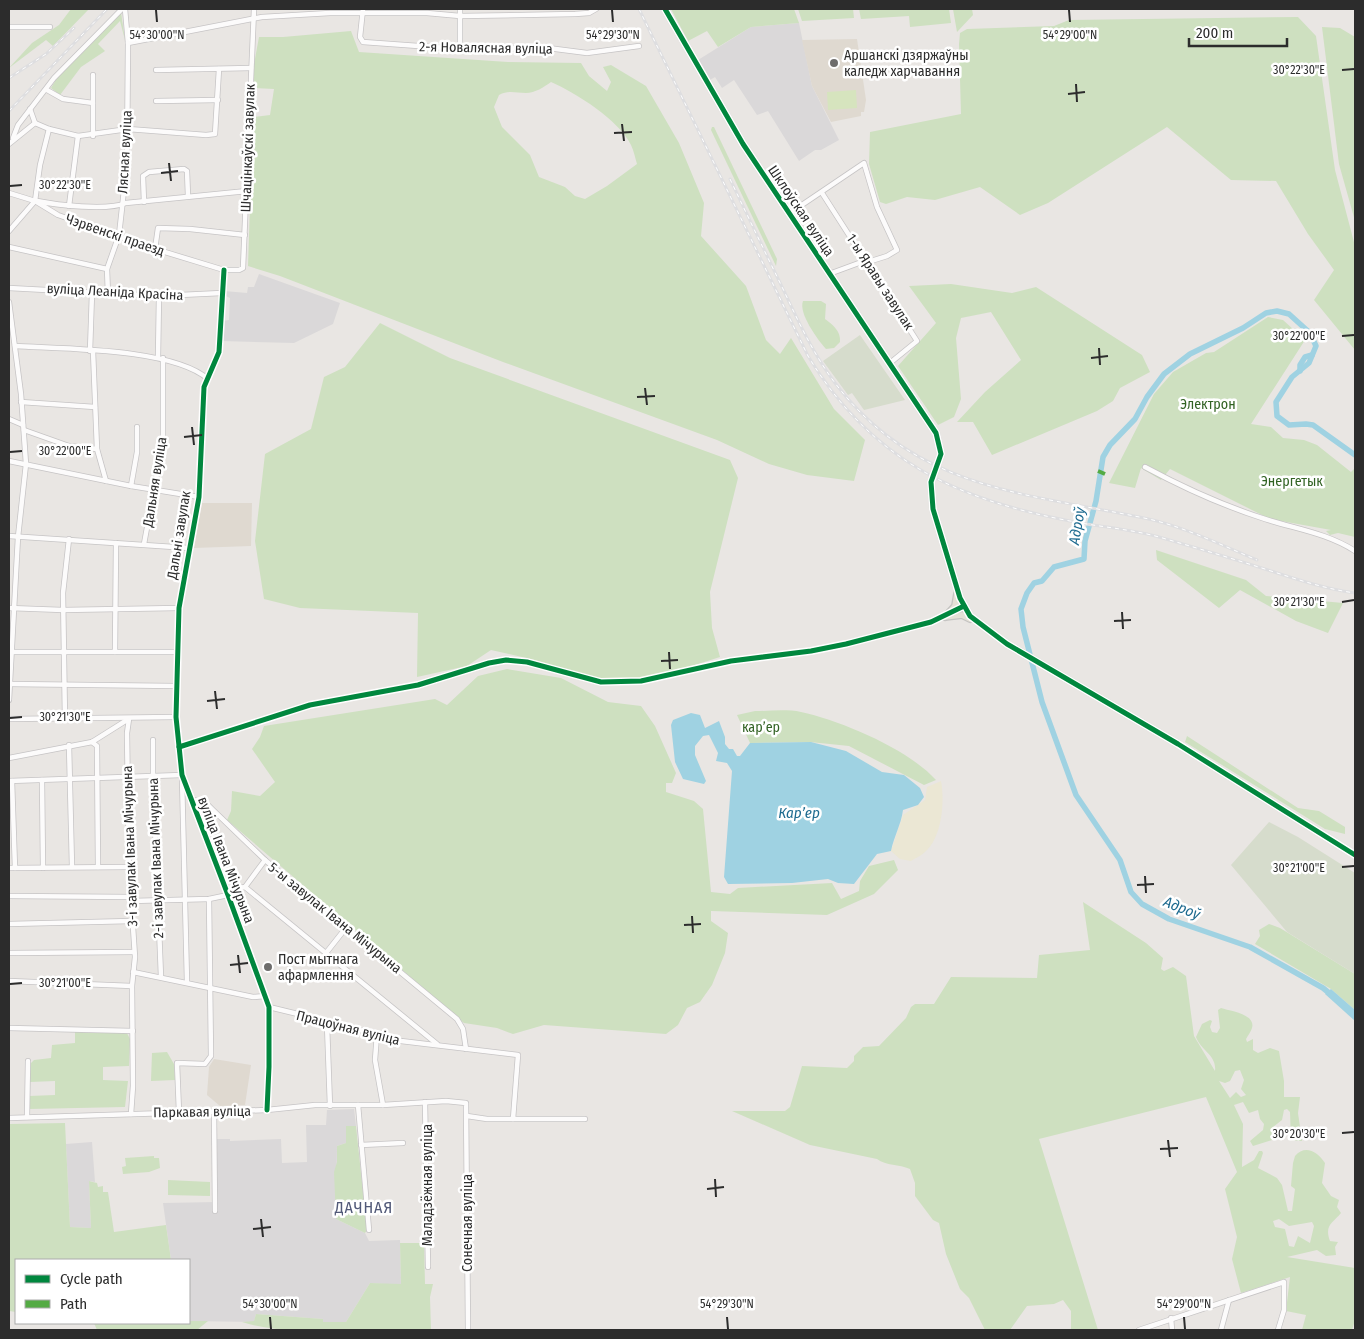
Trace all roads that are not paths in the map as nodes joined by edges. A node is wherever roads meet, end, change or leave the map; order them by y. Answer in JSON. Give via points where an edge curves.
{"nodes":[{"id":1,"x":123,"y":9,"type":"edge"},
{"id":2,"x":254,"y":9,"type":"edge"},
{"id":3,"x":460,"y":9,"type":"edge"},
{"id":4,"x":596,"y":9,"type":"edge"},
{"id":5,"x":665,"y":9,"type":"edge"},
{"id":6,"x":330,"y":11,"type":"edge"},
{"id":7,"x":363,"y":11,"type":"edge"},
{"id":8,"x":395,"y":11,"type":"edge"},
{"id":9,"x":427,"y":11,"type":"edge"},
{"id":10,"x":460,"y":16,"type":"junction"},
{"id":11,"x":254,"y":18,"type":"junction"},
{"id":12,"x":9,"y":26,"type":"edge"},
{"id":13,"x":50,"y":27,"type":"dead end"},
{"id":14,"x":128,"y":43,"type":"junction"},
{"id":15,"x":639,"y":46,"type":"dead end"},
{"id":16,"x":460,"y":49,"type":"junction"},
{"id":17,"x":251,"y":68,"type":"junction"},
{"id":18,"x":219,"y":69,"type":"junction"},
{"id":19,"x":156,"y":70,"type":"dead end"},
{"id":20,"x":93,"y":75,"type":"dead end"},
{"id":21,"x":47,"y":90,"type":"junction"},
{"id":22,"x":218,"y":100,"type":"junction"},
{"id":23,"x":156,"y":101,"type":"dead end"},
{"id":24,"x":93,"y":103,"type":"junction"},
{"id":25,"x":30,"y":109,"type":"junction"},
{"id":26,"x":36,"y":123,"type":"junction"},
{"id":27,"x":49,"y":129,"type":"junction"},
{"id":28,"x":128,"y":129,"type":"junction"},
{"id":29,"x":78,"y":136,"type":"junction"},
{"id":30,"x":93,"y":136,"type":"junction"},
{"id":31,"x":11,"y":142,"type":"edge"},
{"id":32,"x":247,"y":192,"type":"junction"},
{"id":33,"x":9,"y":193,"type":"edge"},
{"id":34,"x":822,"y":193,"type":"junction"},
{"id":35,"x":188,"y":196,"type":"junction"},
{"id":36,"x":36,"y":201,"type":"junction"},
{"id":37,"x":144,"y":202,"type":"junction"},
{"id":38,"x":122,"y":205,"type":"junction"},
{"id":39,"x":69,"y":206,"type":"junction"},
{"id":40,"x":790,"y":213,"type":"junction"},
{"id":41,"x":9,"y":231,"type":"edge"},
{"id":42,"x":245,"y":234,"type":"junction"},
{"id":43,"x":119,"y":235,"type":"junction"},
{"id":44,"x":9,"y":247,"type":"edge"},
{"id":45,"x":155,"y":249,"type":"junction"},
{"id":46,"x":867,"y":261,"type":"junction"},
{"id":47,"x":107,"y":269,"type":"junction"},
{"id":48,"x":224,"y":270,"type":"junction"},
{"id":49,"x":829,"y":274,"type":"junction"},
{"id":50,"x":9,"y":288,"type":"edge"},
{"id":51,"x":222,"y":293,"type":"junction"},
{"id":52,"x":92,"y":294,"type":"junction"},
{"id":53,"x":108,"y":294,"type":"junction"},
{"id":54,"x":159,"y":296,"type":"junction"},
{"id":55,"x":9,"y":302,"type":"edge"},
{"id":56,"x":15,"y":346,"type":"junction"},
{"id":57,"x":92,"y":351,"type":"junction"},
{"id":58,"x":161,"y":358,"type":"junction"},
{"id":59,"x":890,"y":363,"type":"junction"},
{"id":60,"x":208,"y":379,"type":"junction"},
{"id":61,"x":22,"y":402,"type":"junction"},
{"id":62,"x":95,"y":407,"type":"junction"},
{"id":63,"x":9,"y":419,"type":"edge"},
{"id":64,"x":24,"y":427,"type":"junction"},
{"id":65,"x":137,"y":427,"type":"dead end"},
{"id":66,"x":97,"y":449,"type":"junction"},
{"id":67,"x":9,"y":461,"type":"edge"},
{"id":68,"x":26,"y":464,"type":"junction"},
{"id":69,"x":1145,"y":468,"type":"dead end"},
{"id":70,"x":106,"y":481,"type":"junction"},
{"id":71,"x":131,"y":486,"type":"junction"},
{"id":72,"x":155,"y":490,"type":"junction"},
{"id":73,"x":198,"y":497,"type":"junction"},
{"id":74,"x":9,"y":536,"type":"edge"},
{"id":75,"x":18,"y":536,"type":"junction"},
{"id":76,"x":69,"y":539,"type":"junction"},
{"id":77,"x":116,"y":543,"type":"junction"},
{"id":78,"x":144,"y":544,"type":"junction"},
{"id":79,"x":189,"y":548,"type":"junction"},
{"id":80,"x":1355,"y":551,"type":"edge"},
{"id":81,"x":956,"y":587,"type":"junction"},
{"id":82,"x":12,"y":608,"type":"edge"},
{"id":83,"x":179,"y":608,"type":"junction"},
{"id":84,"x":965,"y":608,"type":"junction"},
{"id":85,"x":64,"y":610,"type":"junction"},
{"id":86,"x":115,"y":610,"type":"junction"},
{"id":87,"x":948,"y":616,"type":"junction"},
{"id":88,"x":978,"y":624,"type":"junction"},
{"id":89,"x":10,"y":652,"type":"edge"},
{"id":90,"x":115,"y":652,"type":"junction"},
{"id":91,"x":176,"y":652,"type":"junction"},
{"id":92,"x":64,"y":653,"type":"junction"},
{"id":93,"x":9,"y":684,"type":"edge"},
{"id":94,"x":64,"y":685,"type":"junction"},
{"id":95,"x":176,"y":686,"type":"junction"},
{"id":96,"x":9,"y":700,"type":"edge"},
{"id":97,"x":176,"y":717,"type":"junction"},
{"id":98,"x":9,"y":719,"type":"edge"},
{"id":99,"x":129,"y":719,"type":"junction"},
{"id":100,"x":65,"y":720,"type":"junction"},
{"id":101,"x":153,"y":740,"type":"dead end"},
{"id":102,"x":92,"y":742,"type":"junction"},
{"id":103,"x":69,"y":745,"type":"junction"},
{"id":104,"x":179,"y":748,"type":"junction"},
{"id":105,"x":9,"y":758,"type":"edge"},
{"id":106,"x":182,"y":775,"type":"junction"},
{"id":107,"x":153,"y":777,"type":"junction"},
{"id":108,"x":70,"y":778,"type":"junction"},
{"id":109,"x":128,"y":778,"type":"junction"},
{"id":110,"x":99,"y":779,"type":"junction"},
{"id":111,"x":42,"y":780,"type":"junction"},
{"id":112,"x":11,"y":781,"type":"edge"},
{"id":113,"x":190,"y":799,"type":"junction"},
{"id":114,"x":1355,"y":855,"type":"edge"},
{"id":115,"x":266,"y":860,"type":"junction"},
{"id":116,"x":129,"y":867,"type":"junction"},
{"id":117,"x":9,"y":868,"type":"edge"},
{"id":118,"x":15,"y":868,"type":"junction"},
{"id":119,"x":44,"y":868,"type":"junction"},
{"id":120,"x":72,"y":868,"type":"junction"},
{"id":121,"x":98,"y":868,"type":"junction"},
{"id":122,"x":245,"y":887,"type":"junction"},
{"id":123,"x":228,"y":893,"type":"junction"},
{"id":124,"x":9,"y":896,"type":"edge"},
{"id":125,"x":131,"y":899,"type":"junction"},
{"id":126,"x":209,"y":899,"type":"junction"},
{"id":127,"x":158,"y":900,"type":"junction"},
{"id":128,"x":184,"y":900,"type":"junction"},
{"id":129,"x":132,"y":921,"type":"junction"},
{"id":130,"x":9,"y":924,"type":"edge"},
{"id":131,"x":345,"y":929,"type":"junction"},
{"id":132,"x":134,"y":952,"type":"junction"},
{"id":133,"x":9,"y":953,"type":"edge"},
{"id":134,"x":326,"y":953,"type":"junction"},
{"id":135,"x":133,"y":972,"type":"junction"},
{"id":136,"x":161,"y":977,"type":"junction"},
{"id":137,"x":9,"y":981,"type":"edge"},
{"id":138,"x":187,"y":982,"type":"junction"},
{"id":139,"x":132,"y":986,"type":"junction"},
{"id":140,"x":210,"y":988,"type":"junction"},
{"id":141,"x":265,"y":996,"type":"junction"},
{"id":142,"x":269,"y":1008,"type":"junction"},
{"id":143,"x":327,"y":1025,"type":"junction"},
{"id":144,"x":9,"y":1028,"type":"edge"},
{"id":145,"x":133,"y":1031,"type":"junction"},
{"id":146,"x":377,"y":1034,"type":"junction"},
{"id":147,"x":431,"y":1038,"type":"junction"},
{"id":148,"x":428,"y":1044,"type":"junction"},
{"id":149,"x":437,"y":1044,"type":"junction"},
{"id":150,"x":466,"y":1049,"type":"junction"},
{"id":151,"x":28,"y":1061,"type":"dead end"},
{"id":152,"x":425,"y":1102,"type":"junction"},
{"id":153,"x":358,"y":1105,"type":"junction"},
{"id":154,"x":382,"y":1105,"type":"junction"},
{"id":155,"x":330,"y":1106,"type":"junction"},
{"id":156,"x":266,"y":1110,"type":"junction"},
{"id":157,"x":214,"y":1111,"type":"junction"},
{"id":158,"x":179,"y":1112,"type":"junction"},
{"id":159,"x":131,"y":1114,"type":"junction"},
{"id":160,"x":467,"y":1116,"type":"junction"},
{"id":161,"x":27,"y":1117,"type":"junction"},
{"id":162,"x":9,"y":1118,"type":"edge"},
{"id":163,"x":513,"y":1119,"type":"junction"},
{"id":164,"x":585,"y":1120,"type":"dead end"},
{"id":165,"x":403,"y":1143,"type":"dead end"},
{"id":166,"x":361,"y":1145,"type":"junction"},
{"id":167,"x":215,"y":1211,"type":"dead end"},
{"id":168,"x":369,"y":1230,"type":"dead end"},
{"id":169,"x":428,"y":1267,"type":"dead end"},
{"id":170,"x":1230,"y":1300,"type":"junction"},
{"id":171,"x":1171,"y":1318,"type":"junction"},
{"id":172,"x":468,"y":1330,"type":"edge"},
{"id":173,"x":1139,"y":1330,"type":"edge"},
{"id":174,"x":1172,"y":1330,"type":"edge"},
{"id":175,"x":1221,"y":1330,"type":"edge"},
{"id":176,"x":1278,"y":1330,"type":"edge"}],
"edges":[{"from":1,"to":14,"type":"street","name":"Лясная вуліца"},
{"from":1,"to":21,"type":"street","via":[[54,78]]},
{"from":2,"to":11,"type":"street","name":"Шчацінкаўскі завулак"},
{"from":3,"to":10,"type":"street"},
{"from":4,"to":10,"type":"street","via":[[575,14]]},
{"from":5,"to":40,"type":"main road","name":"Шклоўская вуліца","via":[[709,88]]},
{"from":6,"to":7,"type":"street"},
{"from":6,"to":11,"type":"street"},
{"from":7,"to":8,"type":"street"},
{"from":7,"to":16,"type":"street","name":"2-я Новалясная вуліца","via":[[360,37],[363,42]]},
{"from":8,"to":9,"type":"street"},
{"from":9,"to":10,"type":"street"},
{"from":10,"to":16,"type":"street"},
{"from":11,"to":14,"type":"street"},
{"from":11,"to":17,"type":"street","name":"Шчацінкаўскі завулак"},
{"from":12,"to":13,"type":"street"},
{"from":14,"to":28,"type":"street","name":"Лясная вуліца"},
{"from":15,"to":16,"type":"street","name":"2-я Новалясная вуліца","via":[[587,53],[548,48]]},
{"from":17,"to":18,"type":"street"},
{"from":17,"to":32,"type":"street","name":"Шчацінкаўскі завулак"},
{"from":18,"to":19,"type":"street"},
{"from":18,"to":22,"type":"street"},
{"from":20,"to":24,"type":"street"},
{"from":21,"to":24,"type":"street","via":[[63,99]]},
{"from":21,"to":25,"type":"street"},
{"from":22,"to":23,"type":"street"},
{"from":22,"to":28,"type":"street","via":[[215,134]]},
{"from":24,"to":30,"type":"street"},
{"from":25,"to":26,"type":"street"},
{"from":25,"to":31,"type":"street"},
{"from":26,"to":27,"type":"street"},
{"from":26,"to":31,"type":"street"},
{"from":27,"to":29,"type":"street"},
{"from":27,"to":36,"type":"street"},
{"from":28,"to":30,"type":"street"},
{"from":28,"to":38,"type":"street","name":"Лясная вуліца"},
{"from":29,"to":30,"type":"street"},
{"from":29,"to":39,"type":"street"},
{"from":32,"to":35,"type":"street"},
{"from":32,"to":42,"type":"street","name":"Шчацінкаўскі завулак"},
{"from":33,"to":36,"type":"street","name":"Чэрвенскі праезд"},
{"from":34,"to":40,"type":"street"},
{"from":34,"to":46,"type":"street","name":"1-ы Яравы завулак"},
{"from":34,"to":46,"type":"street","via":[[864,162],[877,207],[897,250]]},
{"from":35,"to":37,"type":"street"},
{"from":35,"to":37,"type":"street","via":[[187,170],[149,172],[143,176]]},
{"from":36,"to":39,"type":"street"},
{"from":36,"to":41,"type":"street"},
{"from":36,"to":43,"type":"street","name":"Чэрвенскі праезд","via":[[58,215]]},
{"from":37,"to":38,"type":"street"},
{"from":38,"to":39,"type":"street"},
{"from":38,"to":43,"type":"street","name":"Лясная вуліца"},
{"from":40,"to":49,"type":"main road","name":"Шклоўская вуліца"},
{"from":42,"to":45,"type":"street","via":[[158,228]]},
{"from":42,"to":48,"type":"street","name":"Шчацінкаўскі завулак","via":[[243,268]]},
{"from":43,"to":45,"type":"street","name":"Чэрвенскі праезд"},
{"from":43,"to":47,"type":"street","name":"Лясная вуліца"},
{"from":44,"to":47,"type":"street"},
{"from":45,"to":48,"type":"street","name":"Чэрвенскі праезд"},
{"from":46,"to":49,"type":"street"},
{"from":46,"to":59,"type":"street","name":"1-ы Яравы завулак","via":[[917,341]]},
{"from":47,"to":53,"type":"street","name":"Лясная вуліца"},
{"from":48,"to":51,"type":"street","name":"Дальні завулак"},
{"from":49,"to":59,"type":"main road","name":"Шклоўская вуліца"},
{"from":50,"to":52,"type":"street","name":"вуліца Леаніда Красіна"},
{"from":51,"to":54,"type":"street","name":"вуліца Леаніда Красіна"},
{"from":51,"to":60,"type":"street","name":"Дальні завулак","via":[[220,352]]},
{"from":52,"to":53,"type":"street","name":"вуліца Леаніда Красіна"},
{"from":52,"to":57,"type":"street"},
{"from":53,"to":54,"type":"street","name":"вуліца Леаніда Красіна"},
{"from":54,"to":58,"type":"street","name":"Дальняя вуліца"},
{"from":55,"to":56,"type":"street"},
{"from":56,"to":57,"type":"street"},
{"from":56,"to":61,"type":"street"},
{"from":57,"to":58,"type":"street"},
{"from":57,"to":62,"type":"street"},
{"from":58,"to":60,"type":"street","via":[[190,366]]},
{"from":58,"to":72,"type":"street","name":"Дальняя вуліца","via":[[163,441]]},
{"from":59,"to":81,"type":"main road","name":"Шклоўская вуліца","via":[[938,438],[941,454],[931,482],[930,497]]},
{"from":60,"to":73,"type":"street","name":"Дальні завулак","via":[[203,396]]},
{"from":61,"to":62,"type":"street"},
{"from":61,"to":64,"type":"street"},
{"from":62,"to":66,"type":"street"},
{"from":63,"to":64,"type":"street"},
{"from":64,"to":66,"type":"street","via":[[69,446]]},
{"from":64,"to":68,"type":"street"},
{"from":65,"to":71,"type":"street","via":[[137,452]]},
{"from":66,"to":70,"type":"street"},
{"from":67,"to":68,"type":"street"},
{"from":68,"to":70,"type":"street"},
{"from":68,"to":75,"type":"street"},
{"from":69,"to":80,"type":"street","via":[[1211,499],[1264,519],[1321,534]]},
{"from":70,"to":71,"type":"street"},
{"from":71,"to":72,"type":"street"},
{"from":72,"to":73,"type":"street"},
{"from":72,"to":78,"type":"street","name":"Дальняя вуліца"},
{"from":73,"to":79,"type":"street","name":"Дальні завулак"},
{"from":74,"to":75,"type":"street"},
{"from":75,"to":76,"type":"street"},
{"from":75,"to":82,"type":"street"},
{"from":76,"to":77,"type":"street"},
{"from":76,"to":85,"type":"street"},
{"from":77,"to":78,"type":"street"},
{"from":77,"to":86,"type":"street"},
{"from":78,"to":79,"type":"street"},
{"from":79,"to":83,"type":"street","name":"Дальні завулак"},
{"from":81,"to":84,"type":"main road","name":"Шклоўская вуліца"},
{"from":81,"to":87,"type":"main road","via":[[956,601]]},
{"from":82,"to":85,"type":"street"},
{"from":82,"to":89,"type":"street"},
{"from":83,"to":86,"type":"street"},
{"from":83,"to":91,"type":"street","name":"Дальні завулак"},
{"from":84,"to":87,"type":"street"},
{"from":84,"to":88,"type":"main road","name":"Шклоўская вуліца"},
{"from":85,"to":86,"type":"street"},
{"from":85,"to":92,"type":"street"},
{"from":86,"to":90,"type":"street"},
{"from":87,"to":88,"type":"main road","via":[[964,616]]},
{"from":87,"to":104,"type":"street","via":[[823,649],[731,662],[630,683],[601,682],[527,662],[506,660],[425,684],[310,705]]},
{"from":88,"to":114,"type":"main road"},
{"from":89,"to":92,"type":"street"},
{"from":89,"to":93,"type":"street"},
{"from":90,"to":91,"type":"street"},
{"from":90,"to":92,"type":"street"},
{"from":91,"to":95,"type":"street","name":"Дальні завулак"},
{"from":92,"to":94,"type":"street"},
{"from":93,"to":94,"type":"street"},
{"from":93,"to":96,"type":"street"},
{"from":94,"to":95,"type":"street"},
{"from":94,"to":100,"type":"street"},
{"from":95,"to":97,"type":"street","name":"Дальні завулак"},
{"from":97,"to":99,"type":"street"},
{"from":97,"to":104,"type":"street","name":"вуліца Івана Мічурына"},
{"from":98,"to":100,"type":"street"},
{"from":99,"to":100,"type":"street"},
{"from":99,"to":102,"type":"street"},
{"from":99,"to":109,"type":"street","name":"3-і завулак Івана Мічурына"},
{"from":101,"to":107,"type":"street","name":"2-і завулак Івана Мічурына"},
{"from":102,"to":103,"type":"street"},
{"from":102,"to":110,"type":"street","via":[[97,746]]},
{"from":103,"to":105,"type":"street"},
{"from":103,"to":108,"type":"street"},
{"from":104,"to":106,"type":"street","name":"вуліца Івана Мічурына"},
{"from":106,"to":107,"type":"street"},
{"from":106,"to":113,"type":"street","name":"вуліца Івана Мічурына"},
{"from":106,"to":128,"type":"street"},
{"from":107,"to":109,"type":"street"},
{"from":107,"to":127,"type":"street","name":"2-і завулак Івана Мічурына"},
{"from":108,"to":110,"type":"street"},
{"from":108,"to":111,"type":"street"},
{"from":108,"to":120,"type":"street"},
{"from":109,"to":110,"type":"street"},
{"from":109,"to":116,"type":"street","name":"3-і завулак Івана Мічурына"},
{"from":110,"to":121,"type":"street"},
{"from":111,"to":112,"type":"street"},
{"from":111,"to":119,"type":"street"},
{"from":112,"to":118,"type":"street"},
{"from":113,"to":115,"type":"street","name":"5-ы завулак Івана Мічурына","via":[[207,804]]},
{"from":113,"to":123,"type":"street","name":"вуліца Івана Мічурына"},
{"from":115,"to":122,"type":"street"},
{"from":115,"to":131,"type":"street","name":"5-ы завулак Івана Мічурына"},
{"from":116,"to":121,"type":"street"},
{"from":116,"to":125,"type":"street","name":"3-і завулак Івана Мічурына"},
{"from":117,"to":118,"type":"street"},
{"from":118,"to":119,"type":"street"},
{"from":119,"to":120,"type":"street"},
{"from":120,"to":121,"type":"street"},
{"from":122,"to":123,"type":"street"},
{"from":122,"to":134,"type":"street"},
{"from":123,"to":126,"type":"street"},
{"from":123,"to":141,"type":"street","name":"вуліца Івана Мічурына"},
{"from":124,"to":125,"type":"street"},
{"from":125,"to":127,"type":"street"},
{"from":125,"to":129,"type":"street","name":"3-і завулак Івана Мічурына"},
{"from":126,"to":128,"type":"street"},
{"from":126,"to":140,"type":"street"},
{"from":127,"to":128,"type":"street"},
{"from":127,"to":136,"type":"street","name":"2-і завулак Івана Мічурына"},
{"from":128,"to":138,"type":"street"},
{"from":129,"to":130,"type":"street"},
{"from":129,"to":132,"type":"street","name":"3-і завулак Івана Мічурына"},
{"from":131,"to":134,"type":"street"},
{"from":131,"to":150,"type":"street","name":"5-ы завулак Івана Мічурына","via":[[456,1019],[463,1029]]},
{"from":132,"to":133,"type":"street"},
{"from":132,"to":135,"type":"street","name":"3-і завулак Івана Мічурына"},
{"from":134,"to":147,"type":"street"},
{"from":135,"to":136,"type":"street"},
{"from":135,"to":139,"type":"street","name":"3-і завулак Івана Мічурына"},
{"from":136,"to":138,"type":"street"},
{"from":137,"to":139,"type":"street"},
{"from":138,"to":140,"type":"street"},
{"from":139,"to":145,"type":"street","name":"3-і завулак Івана Мічурына"},
{"from":140,"to":141,"type":"street","via":[[253,997]]},
{"from":140,"to":158,"type":"street","via":[[210,1059],[205,1064],[177,1063]]},
{"from":141,"to":142,"type":"street","name":"вуліца Івана Мічурына"},
{"from":142,"to":143,"type":"street","name":"Працоўная вуліца","via":[[314,1018]]},
{"from":142,"to":156,"type":"street","name":"вуліца Івана Мічурына"},
{"from":143,"to":146,"type":"street","name":"Працоўная вуліца"},
{"from":143,"to":155,"type":"street"},
{"from":144,"to":145,"type":"street"},
{"from":145,"to":159,"type":"street","name":"3-і завулак Івана Мічурына"},
{"from":146,"to":148,"type":"street","name":"Працоўная вуліца"},
{"from":146,"to":154,"type":"street","via":[[375,1060]]},
{"from":147,"to":148,"type":"street"},
{"from":147,"to":149,"type":"street"},
{"from":148,"to":149,"type":"street","name":"Працоўная вуліца"},
{"from":149,"to":150,"type":"street","name":"Працоўная вуліца"},
{"from":150,"to":163,"type":"street","name":"Працоўная вуліца","via":[[518,1055]]},
{"from":151,"to":161,"type":"street"},
{"from":152,"to":154,"type":"street","name":"Паркавая вуліца"},
{"from":152,"to":160,"type":"street","name":"Паркавая вуліца","via":[[466,1103]]},
{"from":152,"to":169,"type":"street","name":"Маладзёжная вуліца"},
{"from":153,"to":154,"type":"street","name":"Паркавая вуліца"},
{"from":153,"to":155,"type":"street","name":"Паркавая вуліца"},
{"from":153,"to":166,"type":"street"},
{"from":155,"to":156,"type":"street","name":"Паркавая вуліца"},
{"from":156,"to":157,"type":"street","name":"Паркавая вуліца"},
{"from":157,"to":158,"type":"street","name":"Паркавая вуліца"},
{"from":157,"to":167,"type":"street"},
{"from":158,"to":159,"type":"street","name":"Паркавая вуліца"},
{"from":159,"to":161,"type":"street","name":"Паркавая вуліца"},
{"from":160,"to":163,"type":"street"},
{"from":160,"to":172,"type":"street","name":"Сонечная вуліца"},
{"from":161,"to":162,"type":"street","name":"Паркавая вуліца"},
{"from":163,"to":164,"type":"street"},
{"from":165,"to":166,"type":"street"},
{"from":166,"to":168,"type":"street"},
{"from":170,"to":171,"type":"street"},
{"from":170,"to":175,"type":"street"},
{"from":170,"to":176,"type":"street","via":[[1284,1282],[1284,1310]]},
{"from":171,"to":173,"type":"street"},
{"from":171,"to":174,"type":"street"}]}
